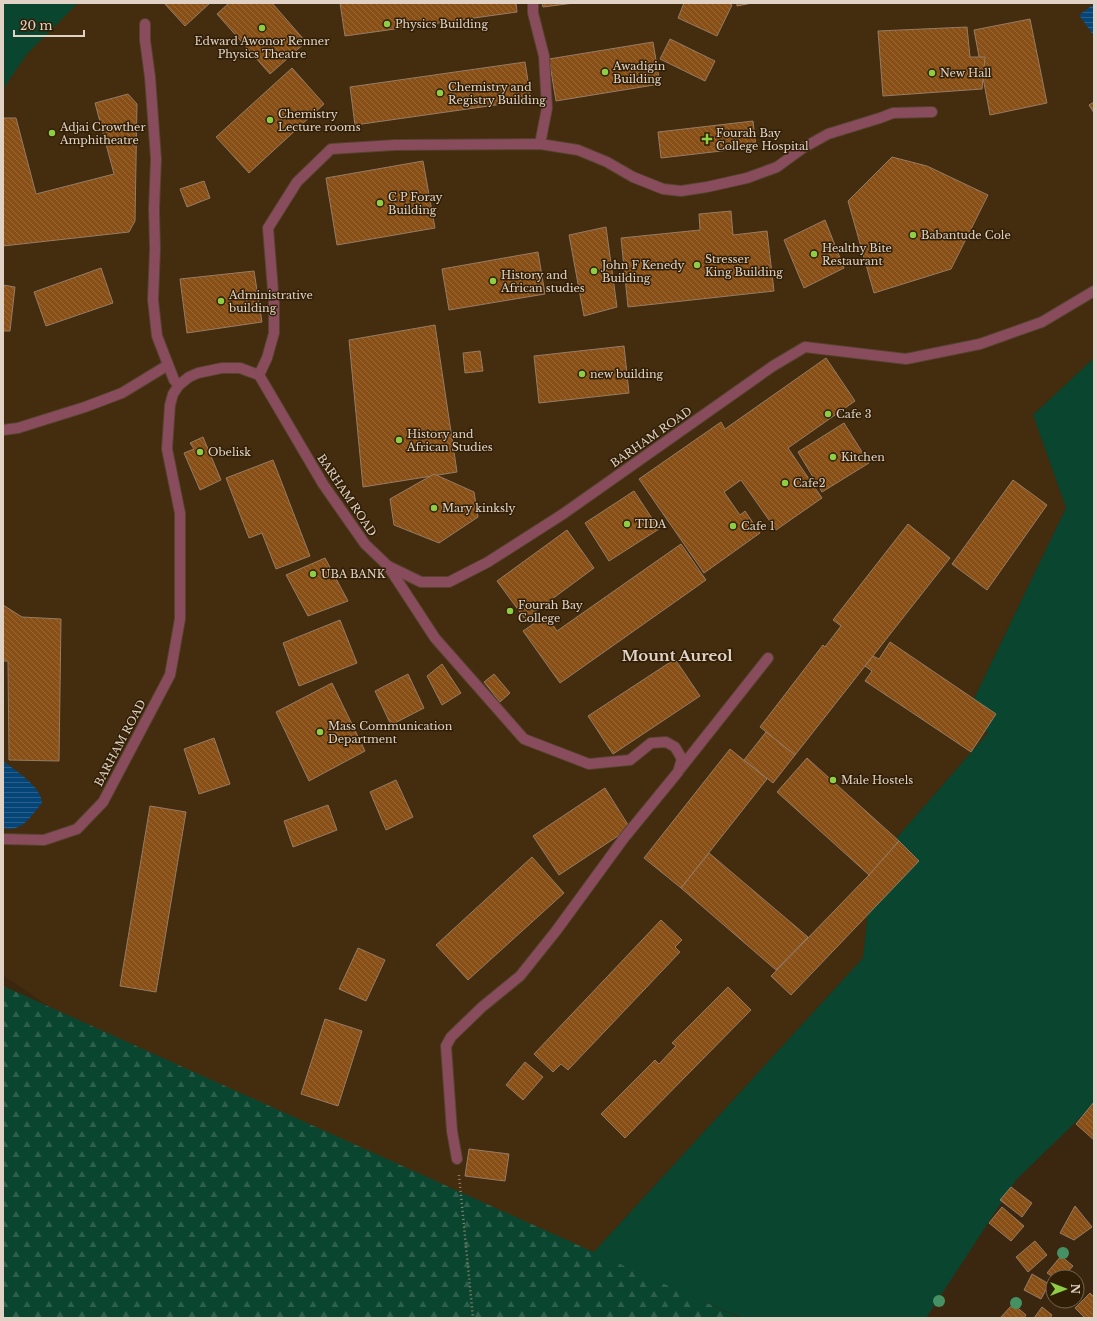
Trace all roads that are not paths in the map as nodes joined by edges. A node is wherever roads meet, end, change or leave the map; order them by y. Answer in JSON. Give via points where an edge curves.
{"nodes":[{"id":1,"x":534,"y":3,"type":"edge"},
{"id":2,"x":145,"y":24,"type":"dead end"},
{"id":3,"x":932,"y":112,"type":"dead end"},
{"id":4,"x":540,"y":144,"type":"junction"},
{"id":5,"x":1094,"y":291,"type":"edge"},
{"id":6,"x":168,"y":365,"type":"junction"},
{"id":7,"x":259,"y":375,"type":"junction"},
{"id":8,"x":179,"y":385,"type":"junction"},
{"id":9,"x":3,"y":430,"type":"edge"},
{"id":10,"x":388,"y":566,"type":"junction"},
{"id":11,"x":768,"y":658,"type":"dead end"},
{"id":12,"x":678,"y":772,"type":"junction"},
{"id":13,"x":3,"y":839,"type":"edge"},
{"id":14,"x":457,"y":1159,"type":"road end"}],
"edges":[{"from":1,"to":4,"type":"street","via":[[544,56],[547,108]]},
{"from":2,"to":6,"type":"street","via":[[156,158],[153,300],[157,336]]},
{"from":3,"to":4,"type":"street","via":[[893,113],[828,134],[777,167],[747,178],[681,191],[663,189],[578,150]]},
{"from":4,"to":7,"type":"street","via":[[395,145],[331,149],[297,182],[268,228],[274,333]]},
{"from":5,"to":10,"type":"street","name":"BARHAM ROAD","via":[[1042,322],[980,344],[906,359],[805,347],[773,366],[563,514],[488,562],[449,582],[421,582]]},
{"from":6,"to":8,"type":"street"},
{"from":6,"to":9,"type":"street","via":[[122,393],[25,426]]},
{"from":7,"to":8,"type":"street","via":[[240,368],[222,368],[198,373]]},
{"from":7,"to":10,"type":"street","name":"BARHAM ROAD","via":[[323,484],[365,544]]},
{"from":8,"to":13,"type":"street","name":"BARHAM ROAD","via":[[170,405],[167,450],[180,513],[180,619],[170,675],[102,802],[77,829],[44,840]]},
{"from":10,"to":12,"type":"street","via":[[435,638],[524,739],[588,764],[630,760],[650,744],[666,742],[675,747],[682,758]]},
{"from":11,"to":12,"type":"street"},
{"from":12,"to":14,"type":"street","via":[[624,838],[520,976],[451,1037],[446,1046],[452,1131]]}]}
